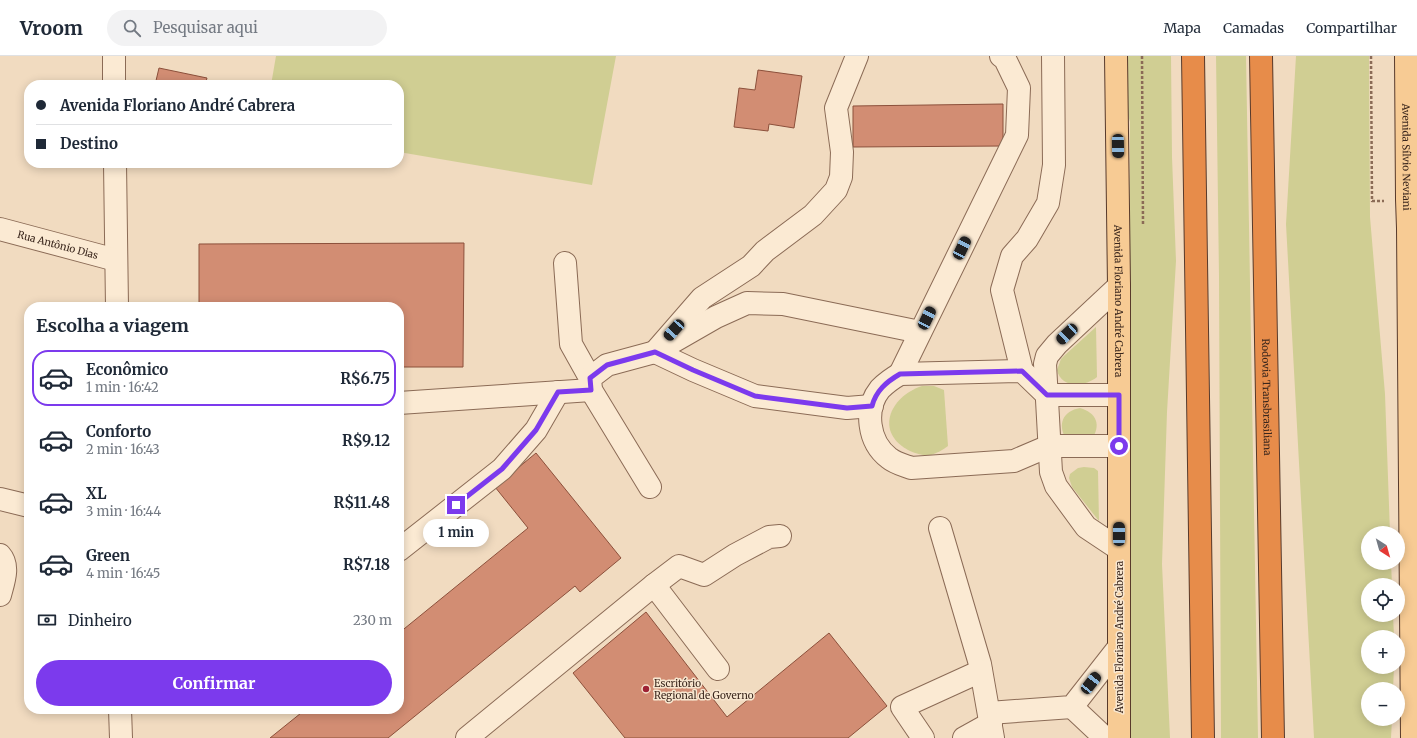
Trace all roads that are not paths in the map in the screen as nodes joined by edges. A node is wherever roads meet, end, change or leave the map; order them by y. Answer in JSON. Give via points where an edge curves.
{"nodes":[{"id":1,"x":114,"y":56,"type":"edge"},
{"id":2,"x":857,"y":56,"type":"edge"},
{"id":3,"x":1001,"y":56,"type":"edge"},
{"id":4,"x":1053,"y":56,"type":"edge"},
{"id":5,"x":1116,"y":56,"type":"edge"},
{"id":6,"x":1193,"y":56,"type":"edge"},
{"id":7,"x":1261,"y":56,"type":"edge"},
{"id":8,"x":1406,"y":56,"type":"edge"},
{"id":9,"x":114,"y":80,"type":"edge"},
{"id":10,"x":115,"y":168,"type":"edge"},
{"id":11,"x":1413,"y":228,"type":"edge"},
{"id":12,"x":0,"y":229,"type":"edge"},
{"id":13,"x":116,"y":260,"type":"junction"},
{"id":14,"x":565,"y":263,"type":"dead end"},
{"id":15,"x":1119,"y":286,"type":"junction"},
{"id":16,"x":117,"y":302,"type":"edge"},
{"id":17,"x":920,"y":332,"type":"junction"},
{"id":18,"x":655,"y":352,"type":"junction"},
{"id":19,"x":1022,"y":371,"type":"junction"},
{"id":20,"x":900,"y":374,"type":"junction"},
{"id":21,"x":590,"y":384,"type":"junction"},
{"id":22,"x":558,"y":392,"type":"junction"},
{"id":23,"x":1047,"y":395,"type":"junction"},
{"id":24,"x":1119,"y":395,"type":"junction"},
{"id":25,"x":404,"y":404,"type":"edge"},
{"id":26,"x":872,"y":406,"type":"junction"},
{"id":27,"x":1049,"y":446,"type":"junction"},
{"id":28,"x":1119,"y":446,"type":"junction"},
{"id":29,"x":650,"y":487,"type":"dead end"},
{"id":30,"x":0,"y":499,"type":"edge"},
{"id":31,"x":24,"y":505,"type":"edge"},
{"id":32,"x":940,"y":528,"type":"dead end"},
{"id":33,"x":780,"y":536,"type":"dead end"},
{"id":34,"x":404,"y":546,"type":"edge"},
{"id":35,"x":1119,"y":549,"type":"junction"},
{"id":36,"x":0,"y":556,"type":"edge"},
{"id":37,"x":654,"y":585,"type":"junction"},
{"id":38,"x":0,"y":595,"type":"edge"},
{"id":39,"x":1119,"y":647,"type":"junction"},
{"id":40,"x":718,"y":669,"type":"dead end"},
{"id":41,"x":981,"y":671,"type":"junction"},
{"id":42,"x":1415,"y":703,"type":"edge"},
{"id":43,"x":1072,"y":706,"type":"junction"},
{"id":44,"x":120,"y":714,"type":"edge"},
{"id":45,"x":991,"y":725,"type":"edge"},
{"id":46,"x":121,"y":738,"type":"edge"},
{"id":47,"x":467,"y":738,"type":"edge"},
{"id":48,"x":922,"y":738,"type":"edge"},
{"id":49,"x":964,"y":738,"type":"edge"},
{"id":50,"x":1105,"y":738,"type":"edge"},
{"id":51,"x":1119,"y":738,"type":"edge"},
{"id":52,"x":1203,"y":738,"type":"edge"},
{"id":53,"x":1273,"y":738,"type":"edge"},
{"id":54,"x":1412,"y":738,"type":"edge"}],
"edges":[{"from":1,"to":9,"type":"street"},
{"from":2,"to":18,"type":"street","via":[[836,108],[842,152],[842,177],[836,190],[813,215],[765,251],[751,266],[702,298]]},
{"from":3,"to":17,"type":"street","via":[[1005,58],[1019,88],[1017,136]]},
{"from":4,"to":19,"type":"street","via":[[1054,165],[1048,203],[1027,239],[1012,256],[1002,290]]},
{"from":5,"to":15,"type":"main road","name":"Avenida Floriano André Cabrera"},
{"from":6,"to":52,"type":"highway"},
{"from":7,"to":53,"type":"highway","name":"Rodovia Transbrasiliana"},
{"from":8,"to":11,"type":"main road","name":"Avenida Sílvio Neviani","via":[[1407,199]]},
{"from":10,"to":13,"type":"street"},
{"from":11,"to":42,"type":"main road","name":"Avenida Sílvio Neviani"},
{"from":12,"to":13,"type":"street","name":"Rua Antônio Dias"},
{"from":13,"to":16,"type":"street"},
{"from":14,"to":21,"type":"street","via":[[571,344]]},
{"from":15,"to":23,"type":"street","via":[[1047,356]]},
{"from":15,"to":24,"type":"main road","name":"Avenida Floriano André Cabrera"},
{"from":17,"to":18,"type":"street","via":[[783,304],[747,303],[716,317]]},
{"from":17,"to":20,"type":"street"},
{"from":18,"to":21,"type":"street","via":[[607,365]]},
{"from":18,"to":26,"type":"street","via":[[755,396],[847,408]]},
{"from":19,"to":20,"type":"street"},
{"from":19,"to":23,"type":"street"},
{"from":20,"to":26,"type":"street","via":[[880,389]]},
{"from":21,"to":22,"type":"street"},
{"from":21,"to":29,"type":"street"},
{"from":22,"to":25,"type":"street"},
{"from":22,"to":34,"type":"street","via":[[536,430],[502,469]]},
{"from":23,"to":24,"type":"street"},
{"from":23,"to":27,"type":"street"},
{"from":24,"to":28,"type":"main road","name":"Avenida Floriano André Cabrera"},
{"from":26,"to":27,"type":"street","via":[[870,425],[880,449],[888,458],[911,468],[1014,461]]},
{"from":27,"to":28,"type":"street"},
{"from":27,"to":35,"type":"street","via":[[1051,472],[1056,486],[1086,527]]},
{"from":28,"to":35,"type":"main road","name":"Avenida Floriano André Cabrera"},
{"from":30,"to":31,"type":"street"},
{"from":32,"to":41,"type":"street"},
{"from":33,"to":37,"type":"street","via":[[769,537],[704,575],[679,566]]},
{"from":35,"to":39,"type":"main road","name":"Avenida Floriano André Cabrera"},
{"from":36,"to":38,"type":"street","via":[[6,574]]},
{"from":37,"to":40,"type":"street"},
{"from":37,"to":47,"type":"street"},
{"from":39,"to":43,"type":"street"},
{"from":39,"to":51,"type":"main road","name":"Avenida Floriano André Cabrera"},
{"from":41,"to":45,"type":"street"},
{"from":41,"to":48,"type":"street","via":[[902,707]]},
{"from":42,"to":54,"type":"main road","name":"Avenida Sílvio Neviani"},
{"from":43,"to":45,"type":"street"},
{"from":43,"to":50,"type":"street"},
{"from":44,"to":46,"type":"street"},
{"from":45,"to":49,"type":"street"}]}
